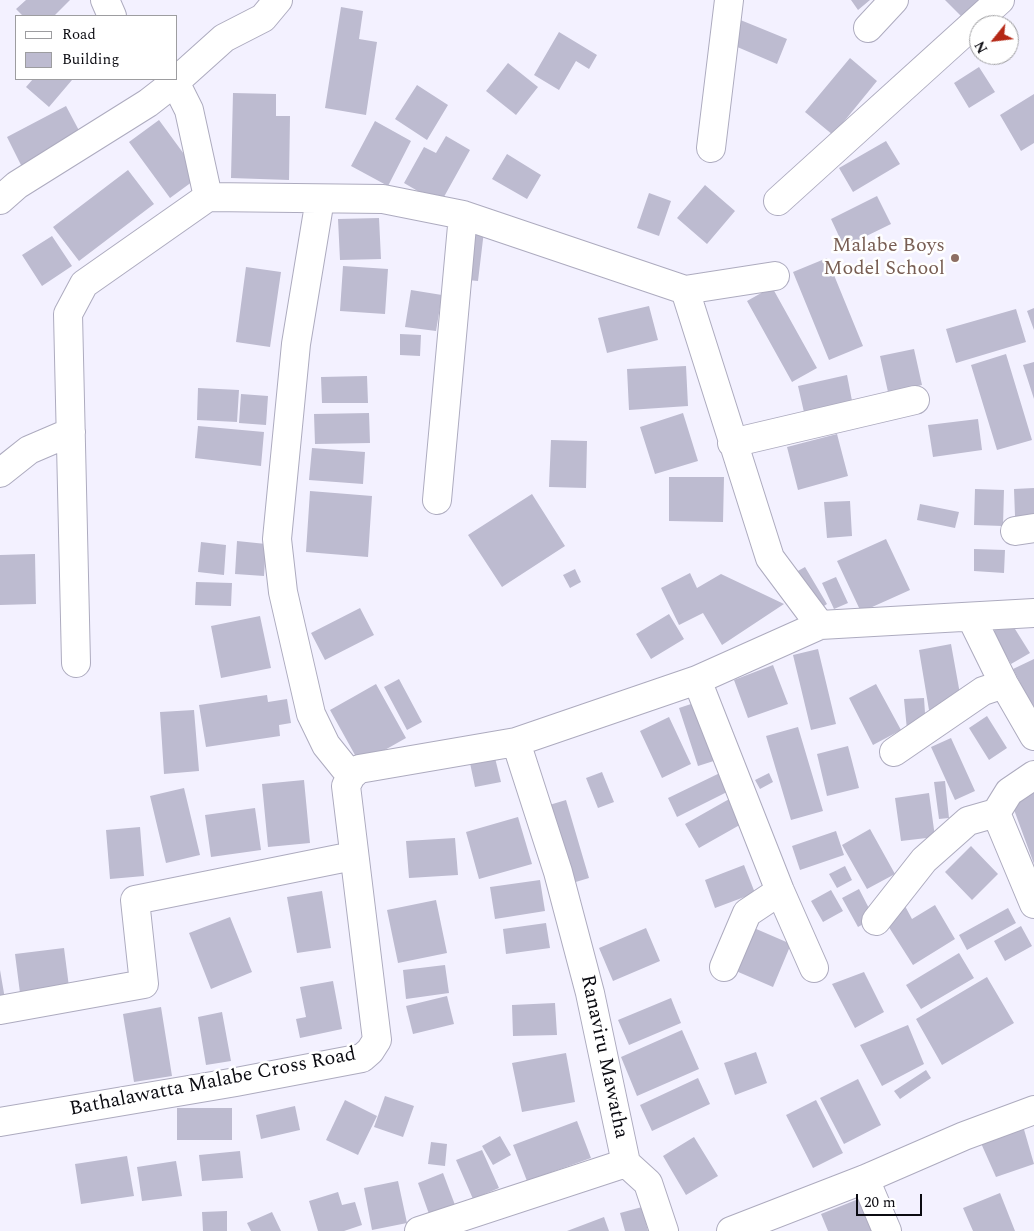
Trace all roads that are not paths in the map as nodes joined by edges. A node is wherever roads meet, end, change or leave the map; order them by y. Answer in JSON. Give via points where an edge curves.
{"nodes":[{"id":1,"x":105,"y":0,"type":"edge"},
{"id":2,"x":278,"y":0,"type":"edge"},
{"id":3,"x":729,"y":0,"type":"edge"},
{"id":4,"x":894,"y":0,"type":"edge"},
{"id":5,"x":1000,"y":0,"type":"edge"},
{"id":6,"x":112,"y":15,"type":"edge"},
{"id":7,"x":868,"y":28,"type":"dead end"},
{"id":8,"x":178,"y":79,"type":"edge"},
{"id":9,"x":175,"y":82,"type":"joint"},
{"id":10,"x":144,"y":91,"type":"edge"},
{"id":11,"x":711,"y":148,"type":"dead end"},
{"id":12,"x":208,"y":197,"type":"junction"},
{"id":13,"x":320,"y":199,"type":"junction"},
{"id":14,"x":0,"y":200,"type":"edge"},
{"id":15,"x":778,"y":201,"type":"dead end"},
{"id":16,"x":463,"y":215,"type":"junction"},
{"id":17,"x":775,"y":276,"type":"dead end"},
{"id":18,"x":685,"y":290,"type":"junction"},
{"id":19,"x":914,"y":400,"type":"dead end"},
{"id":20,"x":72,"y":432,"type":"junction"},
{"id":21,"x":732,"y":443,"type":"junction"},
{"id":22,"x":0,"y":473,"type":"edge"},
{"id":23,"x":437,"y":500,"type":"dead end"},
{"id":24,"x":1034,"y":613,"type":"edge"},
{"id":25,"x":971,"y":617,"type":"junction"},
{"id":26,"x":820,"y":625,"type":"junction"},
{"id":27,"x":76,"y":663,"type":"dead end"},
{"id":28,"x":698,"y":680,"type":"junction"},
{"id":29,"x":1004,"y":684,"type":"junction"},
{"id":30,"x":1034,"y":736,"type":"edge"},
{"id":31,"x":516,"y":742,"type":"junction"},
{"id":32,"x":894,"y":752,"type":"dead end"},
{"id":33,"x":1034,"y":775,"type":"edge"},
{"id":34,"x":351,"y":776,"type":"junction"},
{"id":35,"x":996,"y":813,"type":"junction"},
{"id":36,"x":353,"y":856,"type":"junction"},
{"id":37,"x":780,"y":891,"type":"junction"},
{"id":38,"x":1034,"y":904,"type":"edge"},
{"id":39,"x":876,"y":921,"type":"dead end"},
{"id":40,"x":724,"y":967,"type":"dead end"},
{"id":41,"x":814,"y":968,"type":"dead end"},
{"id":42,"x":0,"y":1010,"type":"edge"},
{"id":43,"x":1034,"y":1110,"type":"edge"},
{"id":44,"x":0,"y":1122,"type":"edge"},
{"id":45,"x":626,"y":1163,"type":"junction"},
{"id":46,"x":865,"y":1179,"type":"junction"},
{"id":47,"x":420,"y":1231,"type":"edge"},
{"id":48,"x":664,"y":1231,"type":"edge"},
{"id":49,"x":731,"y":1231,"type":"edge"},
{"id":50,"x":887,"y":1231,"type":"edge"}],
"edges":[{"from":1,"to":6,"type":"street"},
{"from":2,"to":8,"type":"street","via":[[263,18],[224,38]]},
{"from":3,"to":11,"type":"street"},
{"from":4,"to":7,"type":"street"},
{"from":5,"to":15,"type":"street"},
{"from":9,"to":10,"type":"street"},
{"from":9,"to":12,"type":"street","via":[[189,110]]},
{"from":10,"to":14,"type":"street"},
{"from":12,"to":13,"type":"street"},
{"from":12,"to":20,"type":"street","via":[[84,284],[68,314]]},
{"from":13,"to":16,"type":"street","via":[[383,200]]},
{"from":13,"to":34,"type":"street","via":[[296,344],[277,539],[283,592],[312,714],[326,745]]},
{"from":16,"to":18,"type":"street"},
{"from":16,"to":23,"type":"street"},
{"from":17,"to":18,"type":"street"},
{"from":18,"to":21,"type":"street"},
{"from":19,"to":21,"type":"street"},
{"from":20,"to":22,"type":"street","via":[[29,450]]},
{"from":20,"to":27,"type":"street"},
{"from":21,"to":26,"type":"street","via":[[770,558]]},
{"from":24,"to":25,"type":"street"},
{"from":25,"to":26,"type":"street"},
{"from":25,"to":29,"type":"street"},
{"from":26,"to":28,"type":"street"},
{"from":28,"to":31,"type":"street"},
{"from":28,"to":37,"type":"street"},
{"from":29,"to":30,"type":"street"},
{"from":29,"to":32,"type":"street","via":[[983,691]]},
{"from":31,"to":34,"type":"street","via":[[359,769]]},
{"from":31,"to":45,"type":"street","name":"Ranaviru Mawatha","via":[[558,872],[587,984]]},
{"from":33,"to":35,"type":"street","via":[[1008,792]]},
{"from":34,"to":36,"type":"street","name":"Bathalawatta Malabe Cross Road","via":[[346,786]]},
{"from":35,"to":38,"type":"street"},
{"from":35,"to":39,"type":"street","via":[[968,821],[924,860]]},
{"from":36,"to":42,"type":"street","via":[[135,900],[144,984]]},
{"from":36,"to":44,"type":"street","name":"Bathalawatta Malabe Cross Road","via":[[377,1040],[362,1058]]},
{"from":37,"to":40,"type":"street","via":[[747,913]]},
{"from":37,"to":41,"type":"street"},
{"from":43,"to":46,"type":"street"},
{"from":45,"to":47,"type":"street","name":"Ranaviru Mawatha"},
{"from":45,"to":48,"type":"street","via":[[648,1183]]},
{"from":46,"to":49,"type":"street"},
{"from":46,"to":50,"type":"street"}]}
